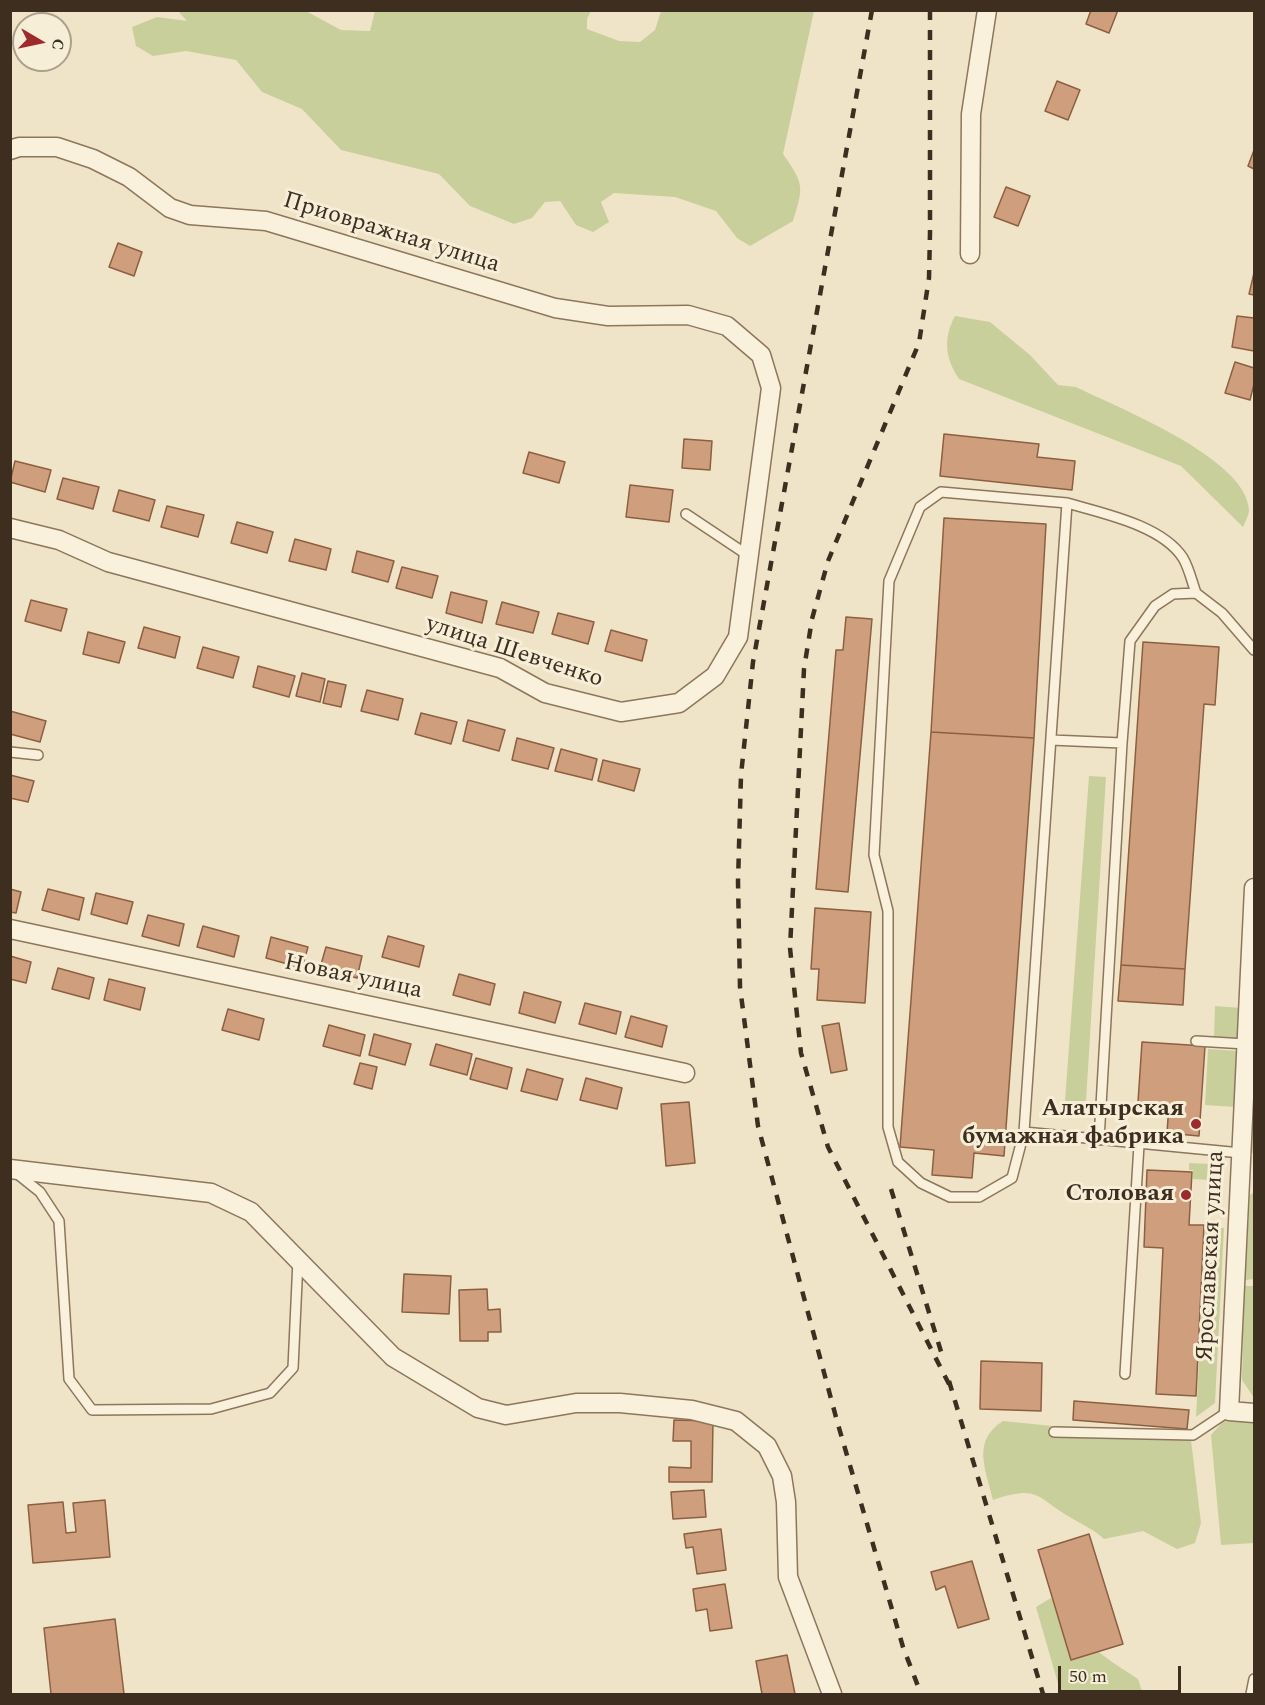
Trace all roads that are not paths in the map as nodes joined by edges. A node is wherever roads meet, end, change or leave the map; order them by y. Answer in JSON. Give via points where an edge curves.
{"nodes":[{"id":1,"x":987,"y":10,"type":"edge"},
{"id":2,"x":10,"y":150,"type":"edge"},
{"id":3,"x":970,"y":254,"type":"dead end"},
{"id":4,"x":761,"y":355,"type":"joint"},
{"id":5,"x":1067,"y":503,"type":"junction"},
{"id":6,"x":686,"y":514,"type":"dead end"},
{"id":7,"x":10,"y":528,"type":"edge"},
{"id":8,"x":749,"y":556,"type":"junction"},
{"id":9,"x":1196,"y":592,"type":"junction"},
{"id":10,"x":1254,"y":650,"type":"edge"},
{"id":11,"x":1051,"y":740,"type":"junction"},
{"id":12,"x":1122,"y":743,"type":"junction"},
{"id":13,"x":10,"y":752,"type":"edge"},
{"id":14,"x":38,"y":755,"type":"dead end"},
{"id":15,"x":1254,"y":888,"type":"edge"},
{"id":16,"x":10,"y":929,"type":"edge"},
{"id":17,"x":1196,"y":1041,"type":"dead end"},
{"id":18,"x":1246,"y":1044,"type":"junction"},
{"id":19,"x":685,"y":1073,"type":"dead end"},
{"id":20,"x":1024,"y":1132,"type":"junction"},
{"id":21,"x":1098,"y":1140,"type":"junction"},
{"id":22,"x":1139,"y":1145,"type":"junction"},
{"id":23,"x":1241,"y":1153,"type":"junction"},
{"id":24,"x":11,"y":1169,"type":"edge"},
{"id":25,"x":298,"y":1260,"type":"junction"},
{"id":26,"x":1125,"y":1374,"type":"dead end"},
{"id":27,"x":1229,"y":1411,"type":"junction"},
{"id":28,"x":1254,"y":1413,"type":"edge"},
{"id":29,"x":1054,"y":1432,"type":"dead end"},
{"id":30,"x":1254,"y":1679,"type":"edge"},
{"id":31,"x":832,"y":1695,"type":"edge"},
{"id":32,"x":1251,"y":1695,"type":"edge"}],
"edges":[{"from":1,"to":3,"type":"street","via":[[971,114]]},
{"from":2,"to":4,"type":"street","name":"Приовражная улица","via":[[57,147],[129,177],[170,208],[190,215],[266,221],[555,308],[608,316],[688,315],[727,326]]},
{"from":4,"to":8,"type":"street","name":"улица Шевченко","via":[[771,388]]},
{"from":5,"to":9,"type":"lane","via":[[1133,523],[1165,541],[1182,557]]},
{"from":5,"to":11,"type":"lane"},
{"from":5,"to":20,"type":"lane","via":[[942,492],[920,507],[889,581],[874,855],[888,912],[888,1127],[898,1162],[921,1183],[950,1197],[979,1197],[1012,1178]]},
{"from":6,"to":8,"type":"lane"},
{"from":7,"to":8,"type":"street","name":"улица Шевченко","via":[[59,540],[108,562],[500,668],[545,693],[621,712],[679,703],[715,676],[738,637]]},
{"from":9,"to":10,"type":"lane","via":[[1222,613]]},
{"from":9,"to":12,"type":"lane","via":[[1173,594],[1155,606],[1130,641]]},
{"from":11,"to":12,"type":"lane"},
{"from":11,"to":20,"type":"lane"},
{"from":12,"to":21,"type":"lane"},
{"from":13,"to":14,"type":"lane"},
{"from":15,"to":18,"type":"street","name":"Ярославская улица"},
{"from":16,"to":19,"type":"street","name":"Новая улица"},
{"from":17,"to":18,"type":"lane"},
{"from":18,"to":23,"type":"street","name":"Ярославская улица"},
{"from":20,"to":21,"type":"lane"},
{"from":21,"to":22,"type":"lane"},
{"from":22,"to":23,"type":"lane"},
{"from":22,"to":26,"type":"lane"},
{"from":23,"to":27,"type":"street","name":"Ярославская улица"},
{"from":24,"to":25,"type":"street","via":[[212,1193],[251,1212]]},
{"from":24,"to":25,"type":"lane","via":[[40,1192],[59,1221],[69,1379],[92,1410],[211,1409],[270,1393],[293,1368]]},
{"from":25,"to":31,"type":"street","via":[[393,1357],[478,1408],[506,1415],[576,1403],[620,1402],[692,1410],[736,1421],[768,1446],[782,1476],[786,1502],[788,1577]]},
{"from":27,"to":28,"type":"street"},
{"from":27,"to":29,"type":"lane","via":[[1193,1435]]},
{"from":30,"to":32,"type":"lane"}]}
